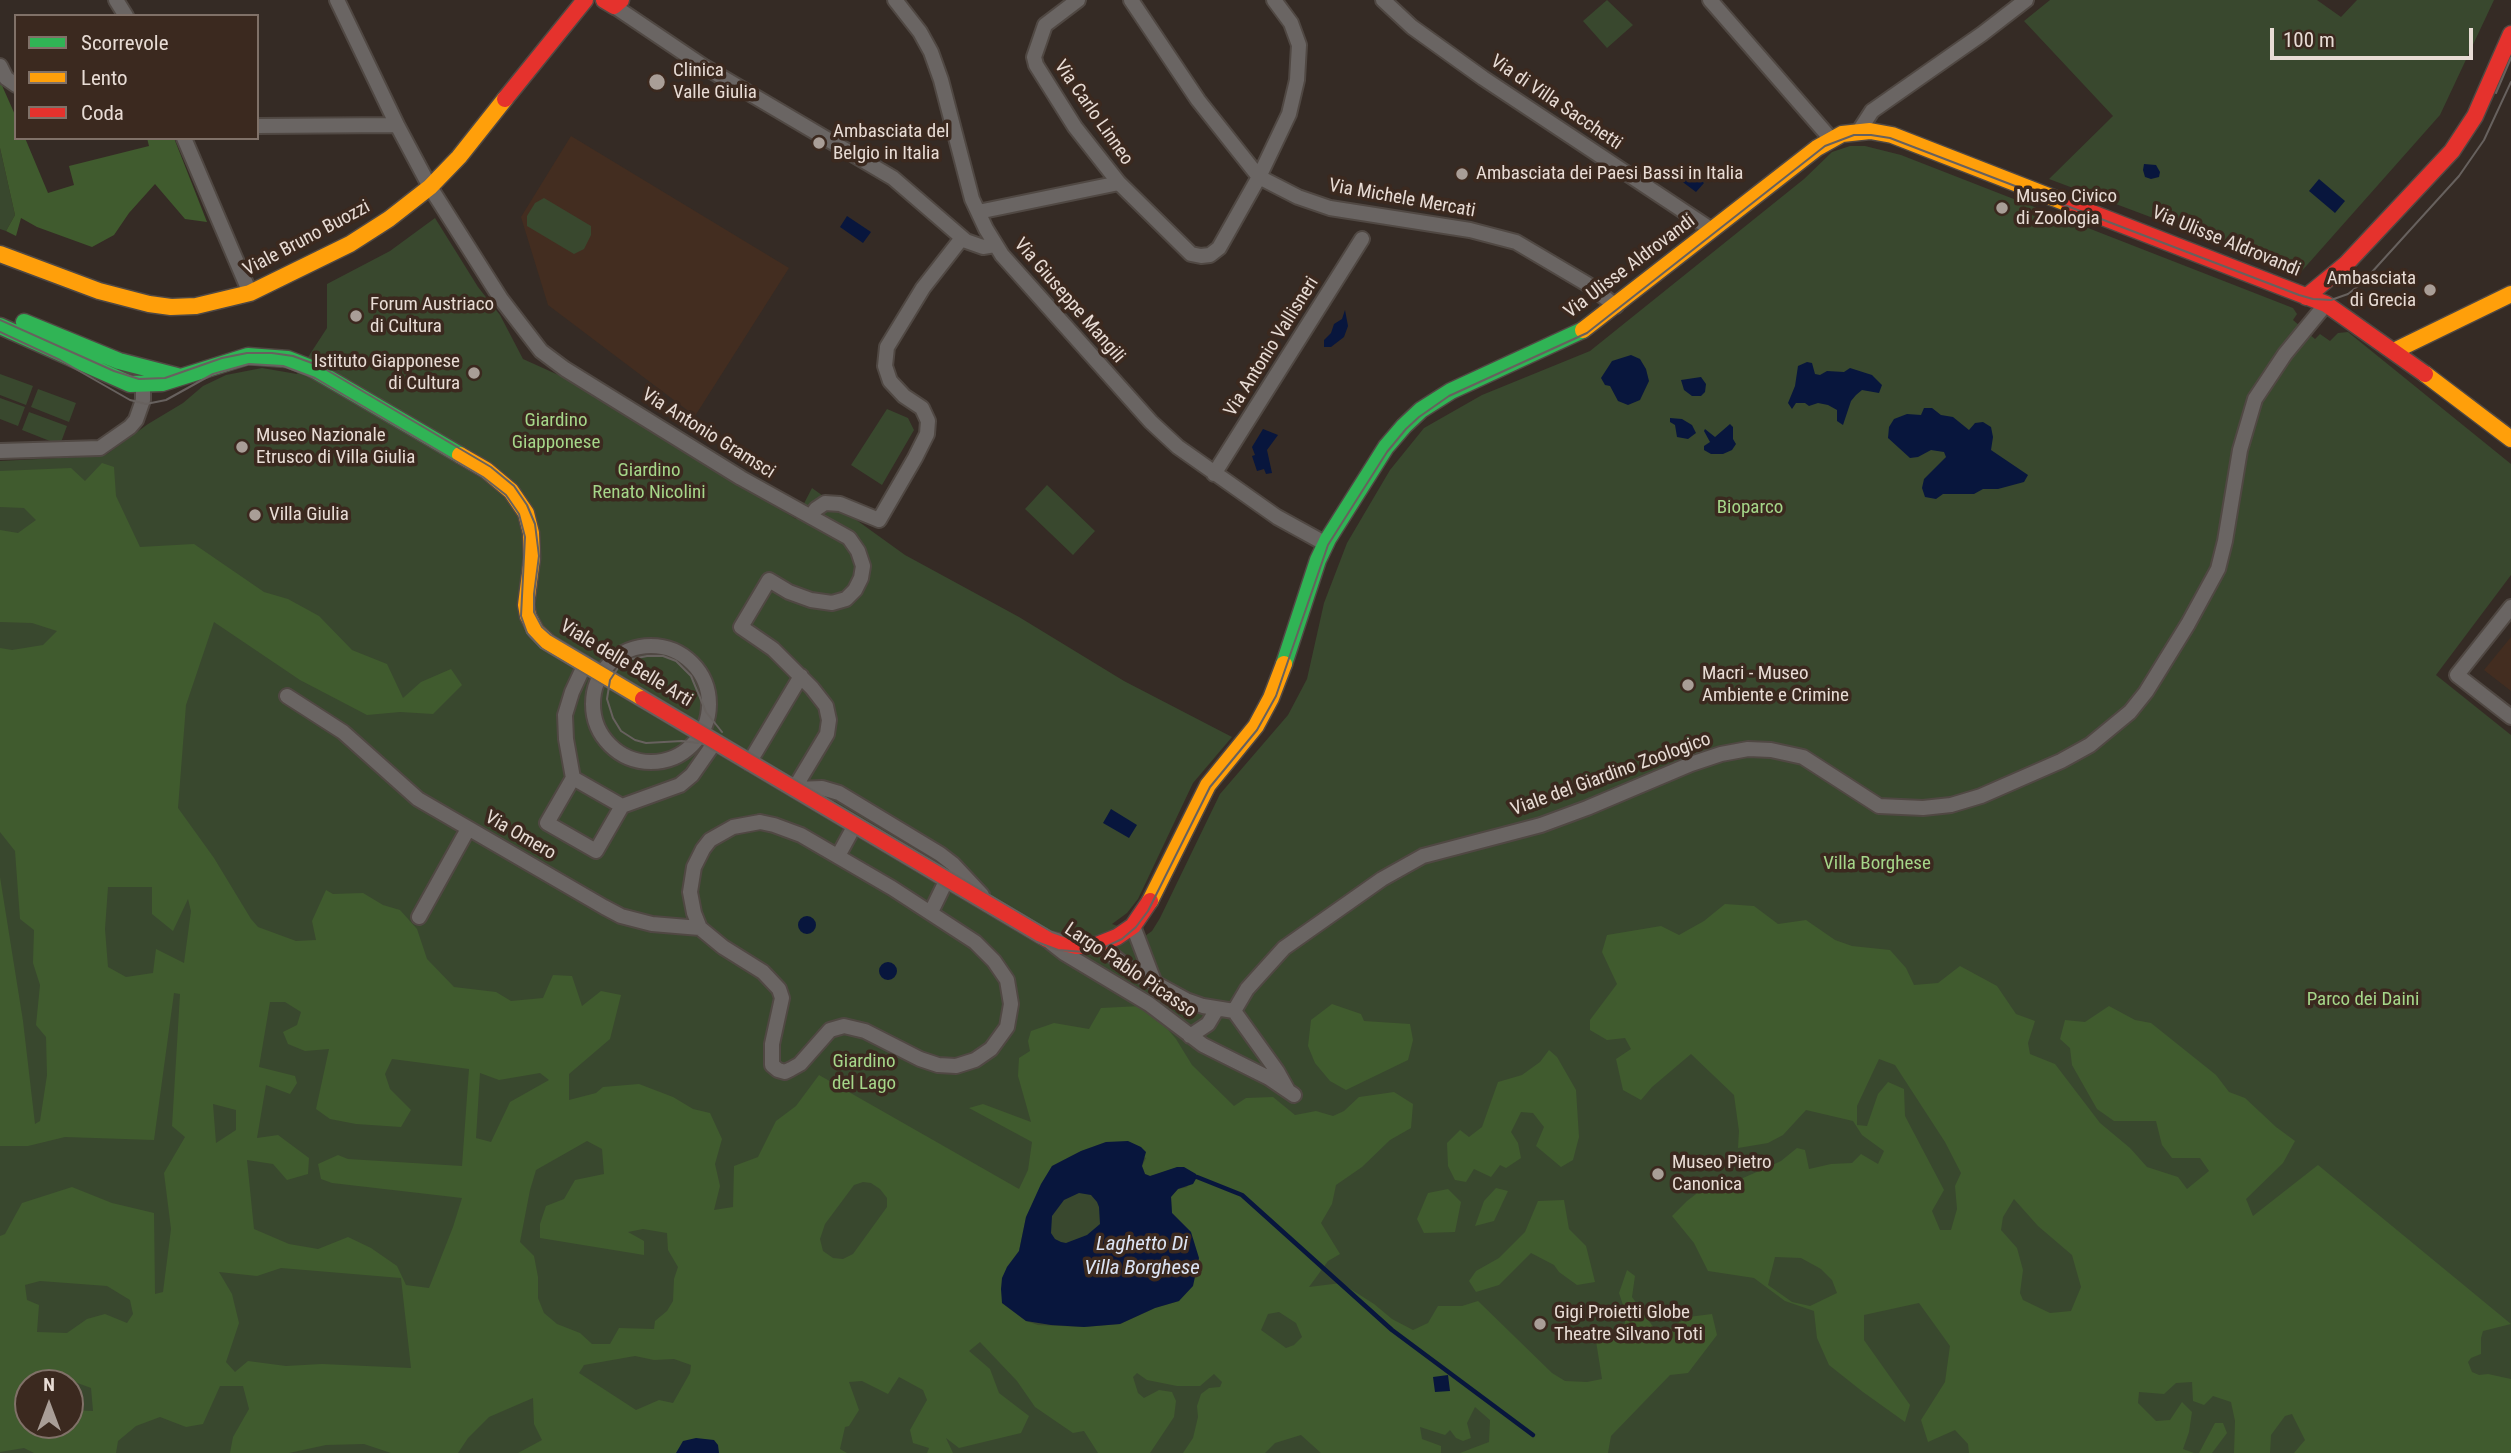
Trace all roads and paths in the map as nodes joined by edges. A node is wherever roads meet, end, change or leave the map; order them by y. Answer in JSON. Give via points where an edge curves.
{"nodes":[{"id":1,"x":337,"y":0,"type":"edge"},
{"id":2,"x":585,"y":0,"type":"edge"},
{"id":3,"x":895,"y":0,"type":"edge"},
{"id":4,"x":1078,"y":0,"type":"edge"},
{"id":5,"x":1131,"y":0,"type":"edge"},
{"id":6,"x":1274,"y":0,"type":"edge"},
{"id":7,"x":1383,"y":0,"type":"edge"},
{"id":8,"x":1710,"y":0,"type":"edge"},
{"id":9,"x":2026,"y":0,"type":"edge"},
{"id":10,"x":613,"y":2,"type":"edge"},
{"id":11,"x":2511,"y":34,"type":"edge"},
{"id":12,"x":0,"y":66,"type":"edge"},
{"id":13,"x":14,"y":84,"type":"edge"},
{"id":14,"x":259,"y":125,"type":"edge"},
{"id":15,"x":397,"y":125,"type":"junction"},
{"id":16,"x":1859,"y":131,"type":"junction"},
{"id":17,"x":1831,"y":139,"type":"junction"},
{"id":18,"x":185,"y":140,"type":"edge"},
{"id":19,"x":1259,"y":177,"type":"junction"},
{"id":20,"x":1119,"y":183,"type":"junction"},
{"id":21,"x":430,"y":187,"type":"junction"},
{"id":22,"x":978,"y":212,"type":"junction"},
{"id":23,"x":1712,"y":230,"type":"junction"},
{"id":24,"x":962,"y":238,"type":"junction"},
{"id":25,"x":1362,"y":239,"type":"dead end"},
{"id":26,"x":995,"y":245,"type":"junction"},
{"id":27,"x":0,"y":254,"type":"edge"},
{"id":28,"x":250,"y":293,"type":"junction"},
{"id":29,"x":2511,"y":294,"type":"edge"},
{"id":30,"x":2306,"y":297,"type":"junction"},
{"id":31,"x":2326,"y":304,"type":"junction"},
{"id":32,"x":1616,"y":306,"type":"junction"},
{"id":33,"x":0,"y":315,"type":"edge"},
{"id":34,"x":0,"y":326,"type":"edge"},
{"id":35,"x":2394,"y":351,"type":"junction"},
{"id":36,"x":185,"y":377,"type":"junction"},
{"id":37,"x":143,"y":393,"type":"junction"},
{"id":38,"x":2511,"y":439,"type":"edge"},
{"id":39,"x":0,"y":451,"type":"edge"},
{"id":40,"x":1214,"y":474,"type":"junction"},
{"id":41,"x":811,"y":516,"type":"junction"},
{"id":42,"x":1326,"y":544,"type":"junction"},
{"id":43,"x":2511,"y":607,"type":"edge"},
{"id":44,"x":584,"y":664,"type":"junction"},
{"id":45,"x":601,"y":674,"type":"junction"},
{"id":46,"x":801,"y":676,"type":"junction"},
{"id":47,"x":287,"y":696,"type":"dead end"},
{"id":48,"x":2511,"y":717,"type":"edge"},
{"id":49,"x":708,"y":738,"type":"junction"},
{"id":50,"x":749,"y":763,"type":"junction"},
{"id":51,"x":573,"y":778,"type":"junction"},
{"id":52,"x":794,"y":789,"type":"junction"},
{"id":53,"x":622,"y":806,"type":"junction"},
{"id":54,"x":855,"y":825,"type":"junction"},
{"id":55,"x":468,"y":829,"type":"junction"},
{"id":56,"x":838,"y":856,"type":"junction"},
{"id":57,"x":947,"y":879,"type":"junction"},
{"id":58,"x":991,"y":905,"type":"junction"},
{"id":59,"x":931,"y":912,"type":"junction"},
{"id":60,"x":419,"y":917,"type":"dead end"},
{"id":61,"x":1133,"y":926,"type":"junction"},
{"id":62,"x":700,"y":928,"type":"junction"},
{"id":63,"x":1047,"y":939,"type":"junction"},
{"id":64,"x":1099,"y":944,"type":"junction"},
{"id":65,"x":1154,"y":981,"type":"junction"},
{"id":66,"x":1217,"y":1009,"type":"junction"},
{"id":67,"x":1234,"y":1011,"type":"junction"},
{"id":68,"x":1190,"y":1036,"type":"junction"}],
"edges":[{"from":1,"to":15,"type":"street","name":"Via Antonio Gramsci"},
{"from":2,"to":21,"type":"street","name":"Viale Bruno Buozzi"},
{"from":3,"to":22,"type":"street","name":"Via Giuseppe Mangili","via":[[934,59]]},
{"from":4,"to":20,"type":"street","name":"Via Carlo Linneo","via":[[1045,26],[1034,61],[1075,127]]},
{"from":5,"to":19,"type":"street","name":"Via Michele Mercati","via":[[1198,100]]},
{"from":6,"to":19,"type":"street","name":"Via Carlo Linneo","via":[[1296,32],[1299,63],[1287,120]]},
{"from":7,"to":23,"type":"street","name":"Via di Villa Sacchetti","via":[[1418,32],[1483,78]]},
{"from":8,"to":17,"type":"street"},
{"from":9,"to":16,"type":"street","via":[[1872,111]]},
{"from":10,"to":24,"type":"street","via":[[703,66],[893,178]]},
{"from":11,"to":30,"type":"street","via":[[2474,116],[2452,151],[2346,264]]},
{"from":12,"to":13,"type":"street"},
{"from":14,"to":15,"type":"street"},
{"from":15,"to":21,"type":"street","name":"Via Antonio Gramsci"},
{"from":16,"to":17,"type":"street","name":"Via Ulisse Aldrovandi"},
{"from":16,"to":30,"type":"street","name":"Via Ulisse Aldrovandi","via":[[1892,135]]},
{"from":17,"to":23,"type":"street","name":"Via Ulisse Aldrovandi"},
{"from":18,"to":28,"type":"street"},
{"from":19,"to":20,"type":"street","name":"Via Carlo Linneo","via":[[1219,248],[1206,256],[1191,254]]},
{"from":19,"to":32,"type":"street","name":"Via Michele Mercati","via":[[1330,208],[1470,230],[1516,242]]},
{"from":20,"to":22,"type":"street","name":"Via Carlo Linneo"},
{"from":21,"to":28,"type":"street","name":"Viale Bruno Buozzi","via":[[350,244]]},
{"from":21,"to":41,"type":"street","name":"Via Antonio Gramsci","via":[[501,299],[549,358],[741,478]]},
{"from":22,"to":26,"type":"street","name":"Via Giuseppe Mangili"},
{"from":23,"to":32,"type":"street","name":"Via Ulisse Aldrovandi"},
{"from":24,"to":26,"type":"street","via":[[980,246]]},
{"from":24,"to":41,"type":"street","via":[[923,288],[887,347],[885,366],[890,381],[922,408],[929,421],[915,458],[879,520],[840,504],[825,503]]},
{"from":25,"to":40,"type":"street","name":"Via Antonio Vallisneri"},
{"from":26,"to":40,"type":"street","name":"Via Giuseppe Mangili","via":[[1151,422]]},
{"from":27,"to":28,"type":"street","name":"Viale Bruno Buozzi","via":[[99,291],[149,304],[196,306]]},
{"from":29,"to":35,"type":"street"},
{"from":30,"to":31,"type":"street","name":"Via Ulisse Aldrovandi"},
{"from":31,"to":35,"type":"street","name":"Via Ulisse Aldrovandi"},
{"from":31,"to":67,"type":"street","name":"Viale del Giardino Zoologico","via":[[2255,399],[2240,450],[2218,569],[2146,692],[2091,745],[1981,796],[1931,808],[1879,806],[1803,757],[1748,749],[1721,754],[1541,825],[1423,856],[1284,948]]},
{"from":32,"to":42,"type":"street","name":"Via Ulisse Aldrovandi","via":[[1576,335],[1451,391],[1421,410],[1390,442]]},
{"from":33,"to":36,"type":"street","via":[[135,366]]},
{"from":34,"to":37,"type":"street"},
{"from":35,"to":38,"type":"street","name":"Via Ulisse Aldrovandi"},
{"from":36,"to":37,"type":"street","name":"Viale delle Belle Arti"},
{"from":36,"to":44,"type":"street","name":"Viale delle Belle Arti","via":[[248,356],[288,359],[311,368],[499,479],[524,508],[531,533],[529,620],[543,639]]},
{"from":37,"to":39,"type":"street","via":[[130,428],[100,448]]},
{"from":40,"to":42,"type":"street","name":"Via Giuseppe Mangili"},
{"from":41,"to":46,"type":"street","name":"Via Antonio Gramsci","via":[[849,538],[858,551],[863,566],[855,590],[832,603],[789,592],[769,580],[741,627]]},
{"from":42,"to":61,"type":"street","name":"Via Ulisse Aldrovandi","via":[[1269,702],[1256,726],[1208,785],[1149,904]]},
{"from":43,"to":48,"type":"street","via":[[2457,675]]},
{"from":44,"to":45,"type":"street","name":"Viale delle Belle Arti"},
{"from":44,"to":51,"type":"street","via":[[565,715]]},
{"from":45,"to":49,"type":"street","name":"Viale delle Belle Arti"},
{"from":45,"to":49,"type":"street","via":[[593,700],[595,718],[602,734],[621,753],[646,762],[665,760]]},
{"from":45,"to":49,"type":"street","via":[[613,660],[637,648],[656,646],[682,654],[698,669],[708,690]]},
{"from":46,"to":50,"type":"street"},
{"from":46,"to":52,"type":"street","name":"Via Antonio Gramsci","via":[[822,700],[829,720],[824,740]]},
{"from":47,"to":55,"type":"street","name":"Via Omero","via":[[343,732],[407,792]]},
{"from":49,"to":50,"type":"street","name":"Viale delle Belle Arti"},
{"from":49,"to":53,"type":"street","via":[[692,775],[680,785]]},
{"from":50,"to":52,"type":"street","name":"Viale delle Belle Arti"},
{"from":51,"to":53,"type":"street"},
{"from":51,"to":53,"type":"street","via":[[547,823],[566,834],[596,851]]},
{"from":52,"to":54,"type":"street","name":"Viale delle Belle Arti"},
{"from":52,"to":58,"type":"street","name":"Viale delle Belle Arti","via":[[827,789],[851,800],[953,864]]},
{"from":54,"to":56,"type":"street"},
{"from":54,"to":57,"type":"street","name":"Viale delle Belle Arti"},
{"from":55,"to":60,"type":"street"},
{"from":55,"to":62,"type":"street","name":"Via Omero","via":[[621,916],[660,926]]},
{"from":56,"to":59,"type":"street"},
{"from":56,"to":62,"type":"street","via":[[801,835],[760,822],[722,833],[703,849],[692,876],[692,903]]},
{"from":57,"to":58,"type":"street","name":"Viale delle Belle Arti"},
{"from":57,"to":59,"type":"street"},
{"from":58,"to":63,"type":"street","name":"Viale delle Belle Arti"},
{"from":59,"to":62,"type":"street","via":[[994,961],[1007,980],[1011,1004],[1007,1027],[991,1049],[956,1066],[920,1059],[854,1027],[834,1027],[800,1064],[785,1072],[778,1070],[771,1056],[782,998],[779,989],[768,976]]},
{"from":61,"to":64,"type":"street","name":"Via Ulisse Aldrovandi"},
{"from":61,"to":65,"type":"street","name":"Largo Pablo Picasso"},
{"from":63,"to":64,"type":"street","name":"Viale delle Belle Arti","via":[[1072,946]]},
{"from":63,"to":68,"type":"street","name":"Largo Pablo Picasso"},
{"from":64,"to":65,"type":"street","name":"Largo Pablo Picasso","via":[[1129,969]]},
{"from":65,"to":66,"type":"street","name":"Largo Pablo Picasso","via":[[1186,1000]]},
{"from":66,"to":67,"type":"street","name":"Largo Pablo Picasso"},
{"from":66,"to":68,"type":"street","name":"Largo Pablo Picasso","via":[[1210,1021]]},
{"from":67,"to":68,"type":"street","name":"Largo Pablo Picasso","via":[[1291,1093]]}]}
